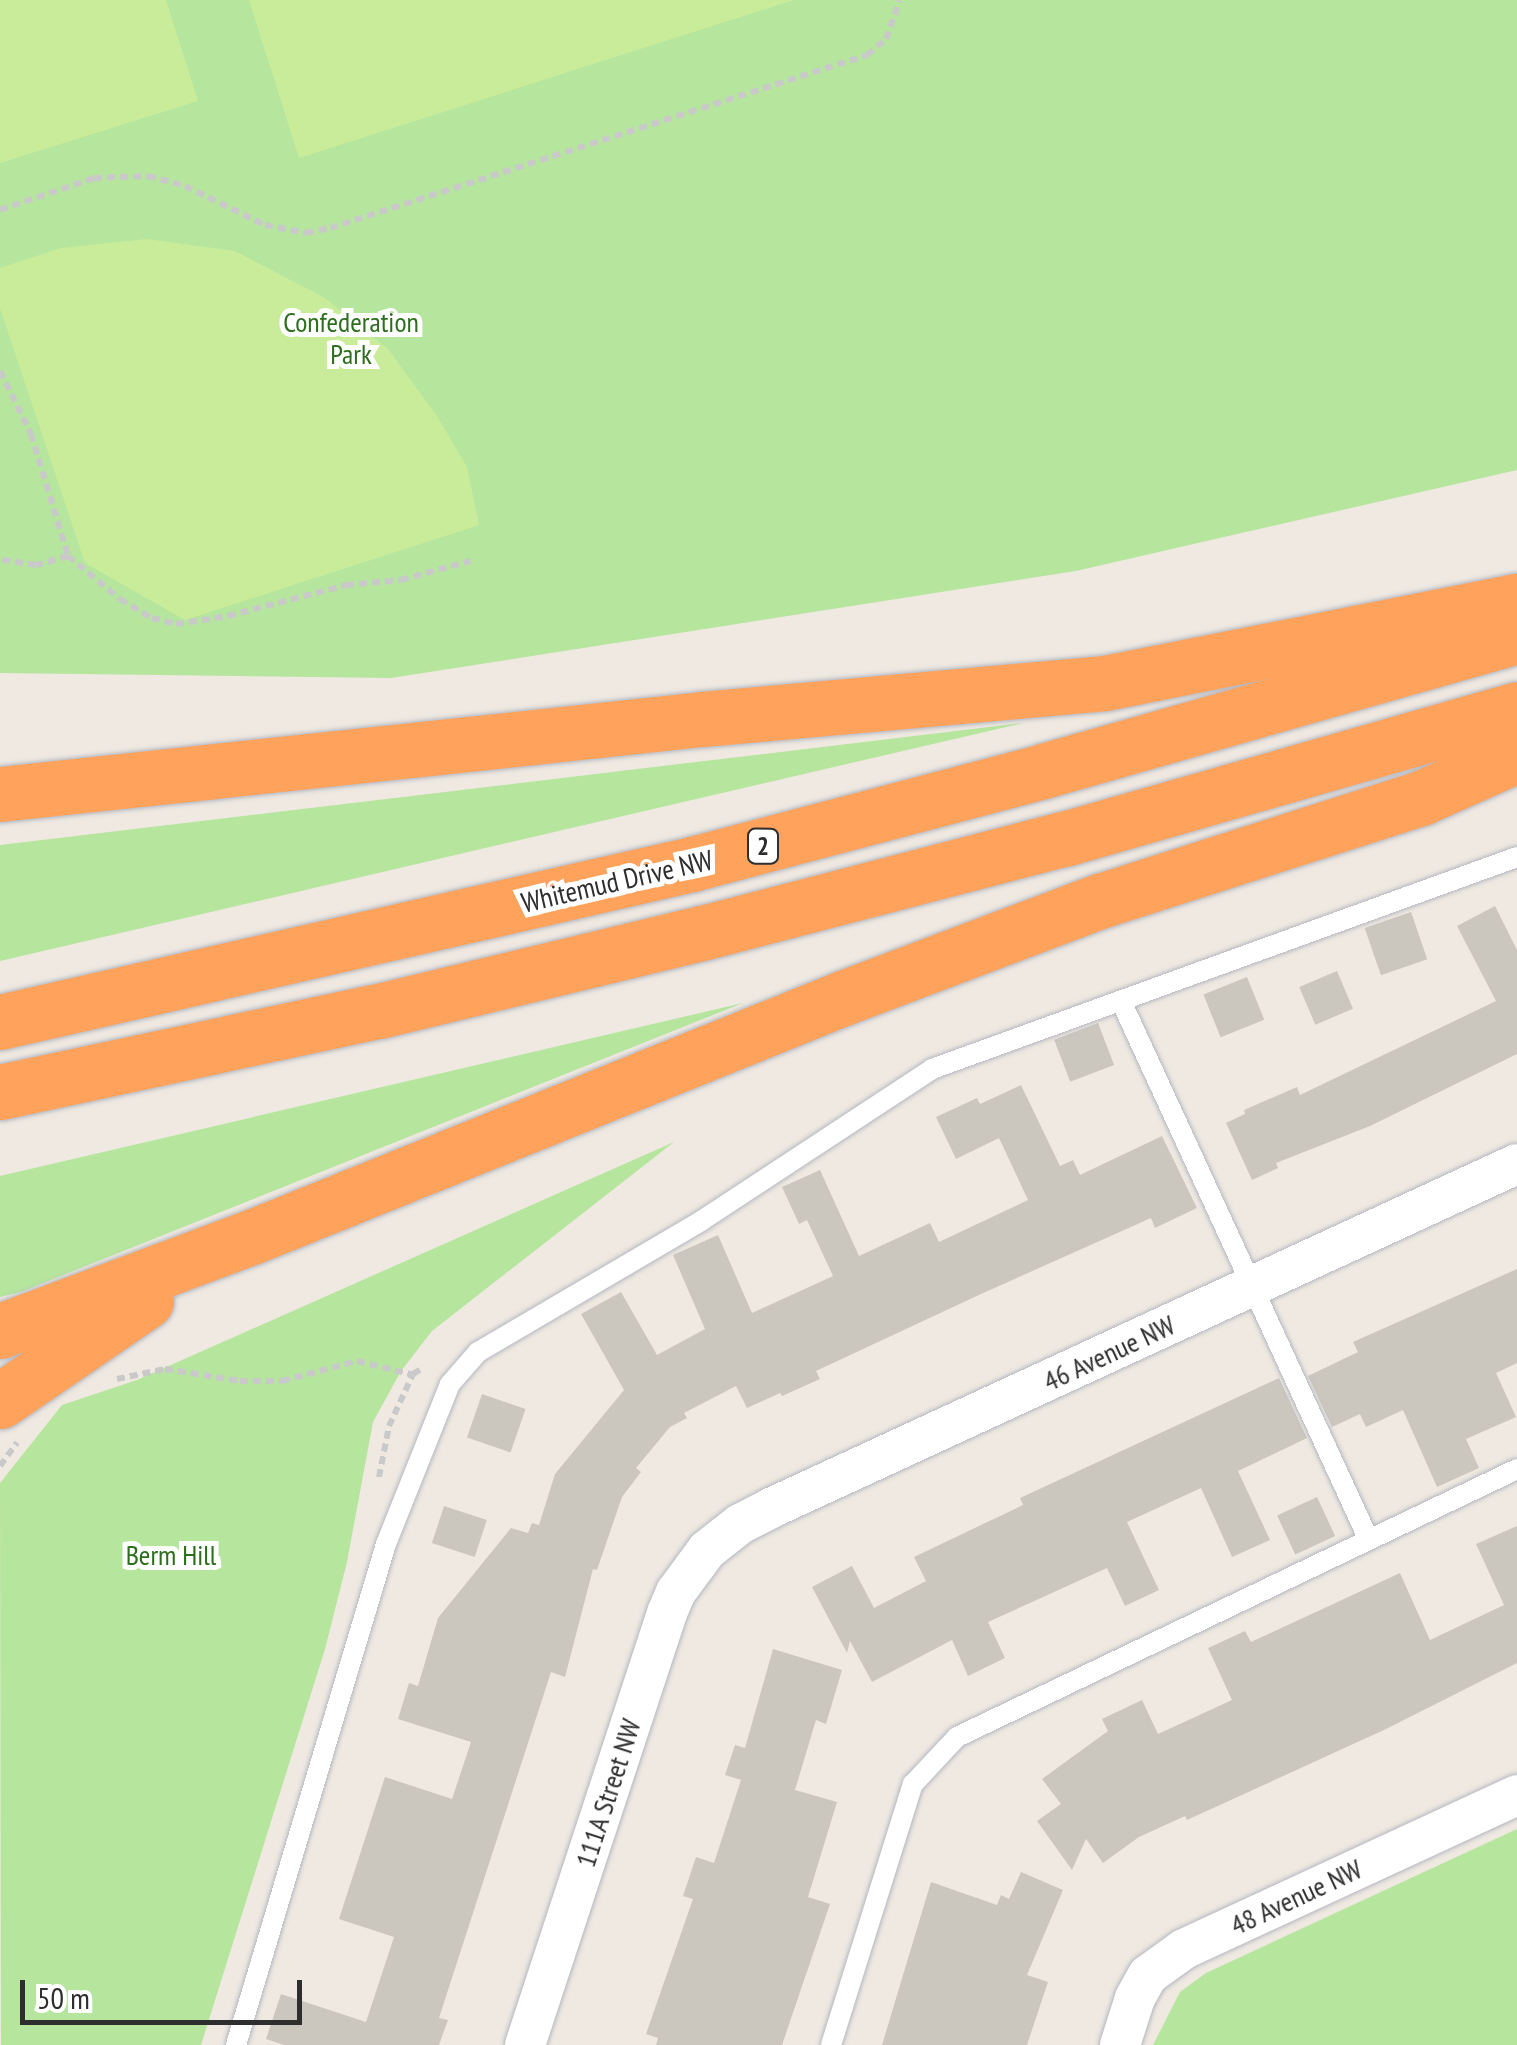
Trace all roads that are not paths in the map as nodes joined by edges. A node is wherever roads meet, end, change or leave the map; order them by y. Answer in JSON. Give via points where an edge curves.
{"nodes":[{"id":1,"x":1517,"y":600,"type":"edge"},
{"id":2,"x":1517,"y":636,"type":"edge"},
{"id":3,"x":1517,"y":709,"type":"edge"},
{"id":4,"x":1517,"y":755,"type":"edge"},
{"id":5,"x":0,"y":794,"type":"edge"},
{"id":6,"x":1517,"y":857,"type":"edge"},
{"id":7,"x":1120,"y":1001,"type":"junction"},
{"id":8,"x":0,"y":1022,"type":"edge"},
{"id":9,"x":0,"y":1092,"type":"edge"},
{"id":10,"x":1517,"y":1164,"type":"edge"},
{"id":11,"x":254,"y":1236,"type":"junction"},
{"id":12,"x":1251,"y":1288,"type":"junction"},
{"id":13,"x":0,"y":1331,"type":"edge"},
{"id":14,"x":14,"y":1414,"type":"edge"},
{"id":15,"x":1517,"y":1469,"type":"edge"},
{"id":16,"x":1368,"y":1538,"type":"junction"},
{"id":17,"x":707,"y":1550,"type":"joint"},
{"id":18,"x":1517,"y":1795,"type":"edge"},
{"id":19,"x":236,"y":2045,"type":"edge"},
{"id":20,"x":525,"y":2045,"type":"edge"},
{"id":21,"x":831,"y":2045,"type":"edge"},
{"id":22,"x":1120,"y":2045,"type":"edge"}],
"edges":[{"from":1,"to":5,"type":"highway","via":[[1105,683]]},
{"from":2,"to":8,"type":"highway","name":"Whitemud Drive NW","number":"2","via":[[692,864]]},
{"from":3,"to":9,"type":"highway","via":[[1064,840],[706,932]]},
{"from":4,"to":11,"type":"highway","via":[[1421,798],[1100,901],[843,998]]},
{"from":6,"to":7,"type":"lane"},
{"from":7,"to":12,"type":"lane"},
{"from":7,"to":19,"type":"lane","via":[[932,1069],[700,1221],[512,1329],[478,1352],[450,1384],[386,1544]]},
{"from":10,"to":12,"type":"street","name":"46 Avenue NW"},
{"from":11,"to":13,"type":"highway"},
{"from":11,"to":14,"type":"highway","via":[[86,1339]]},
{"from":12,"to":16,"type":"lane"},
{"from":12,"to":17,"type":"street","name":"46 Avenue NW","via":[[771,1508]]},
{"from":15,"to":16,"type":"lane"},
{"from":16,"to":21,"type":"lane","via":[[957,1737],[913,1784]]},
{"from":17,"to":20,"type":"street","name":"111A Street NW","via":[[667,1613]]},
{"from":18,"to":22,"type":"street","name":"48 Avenue NW","via":[[1184,1949],[1148,1975]]}]}
